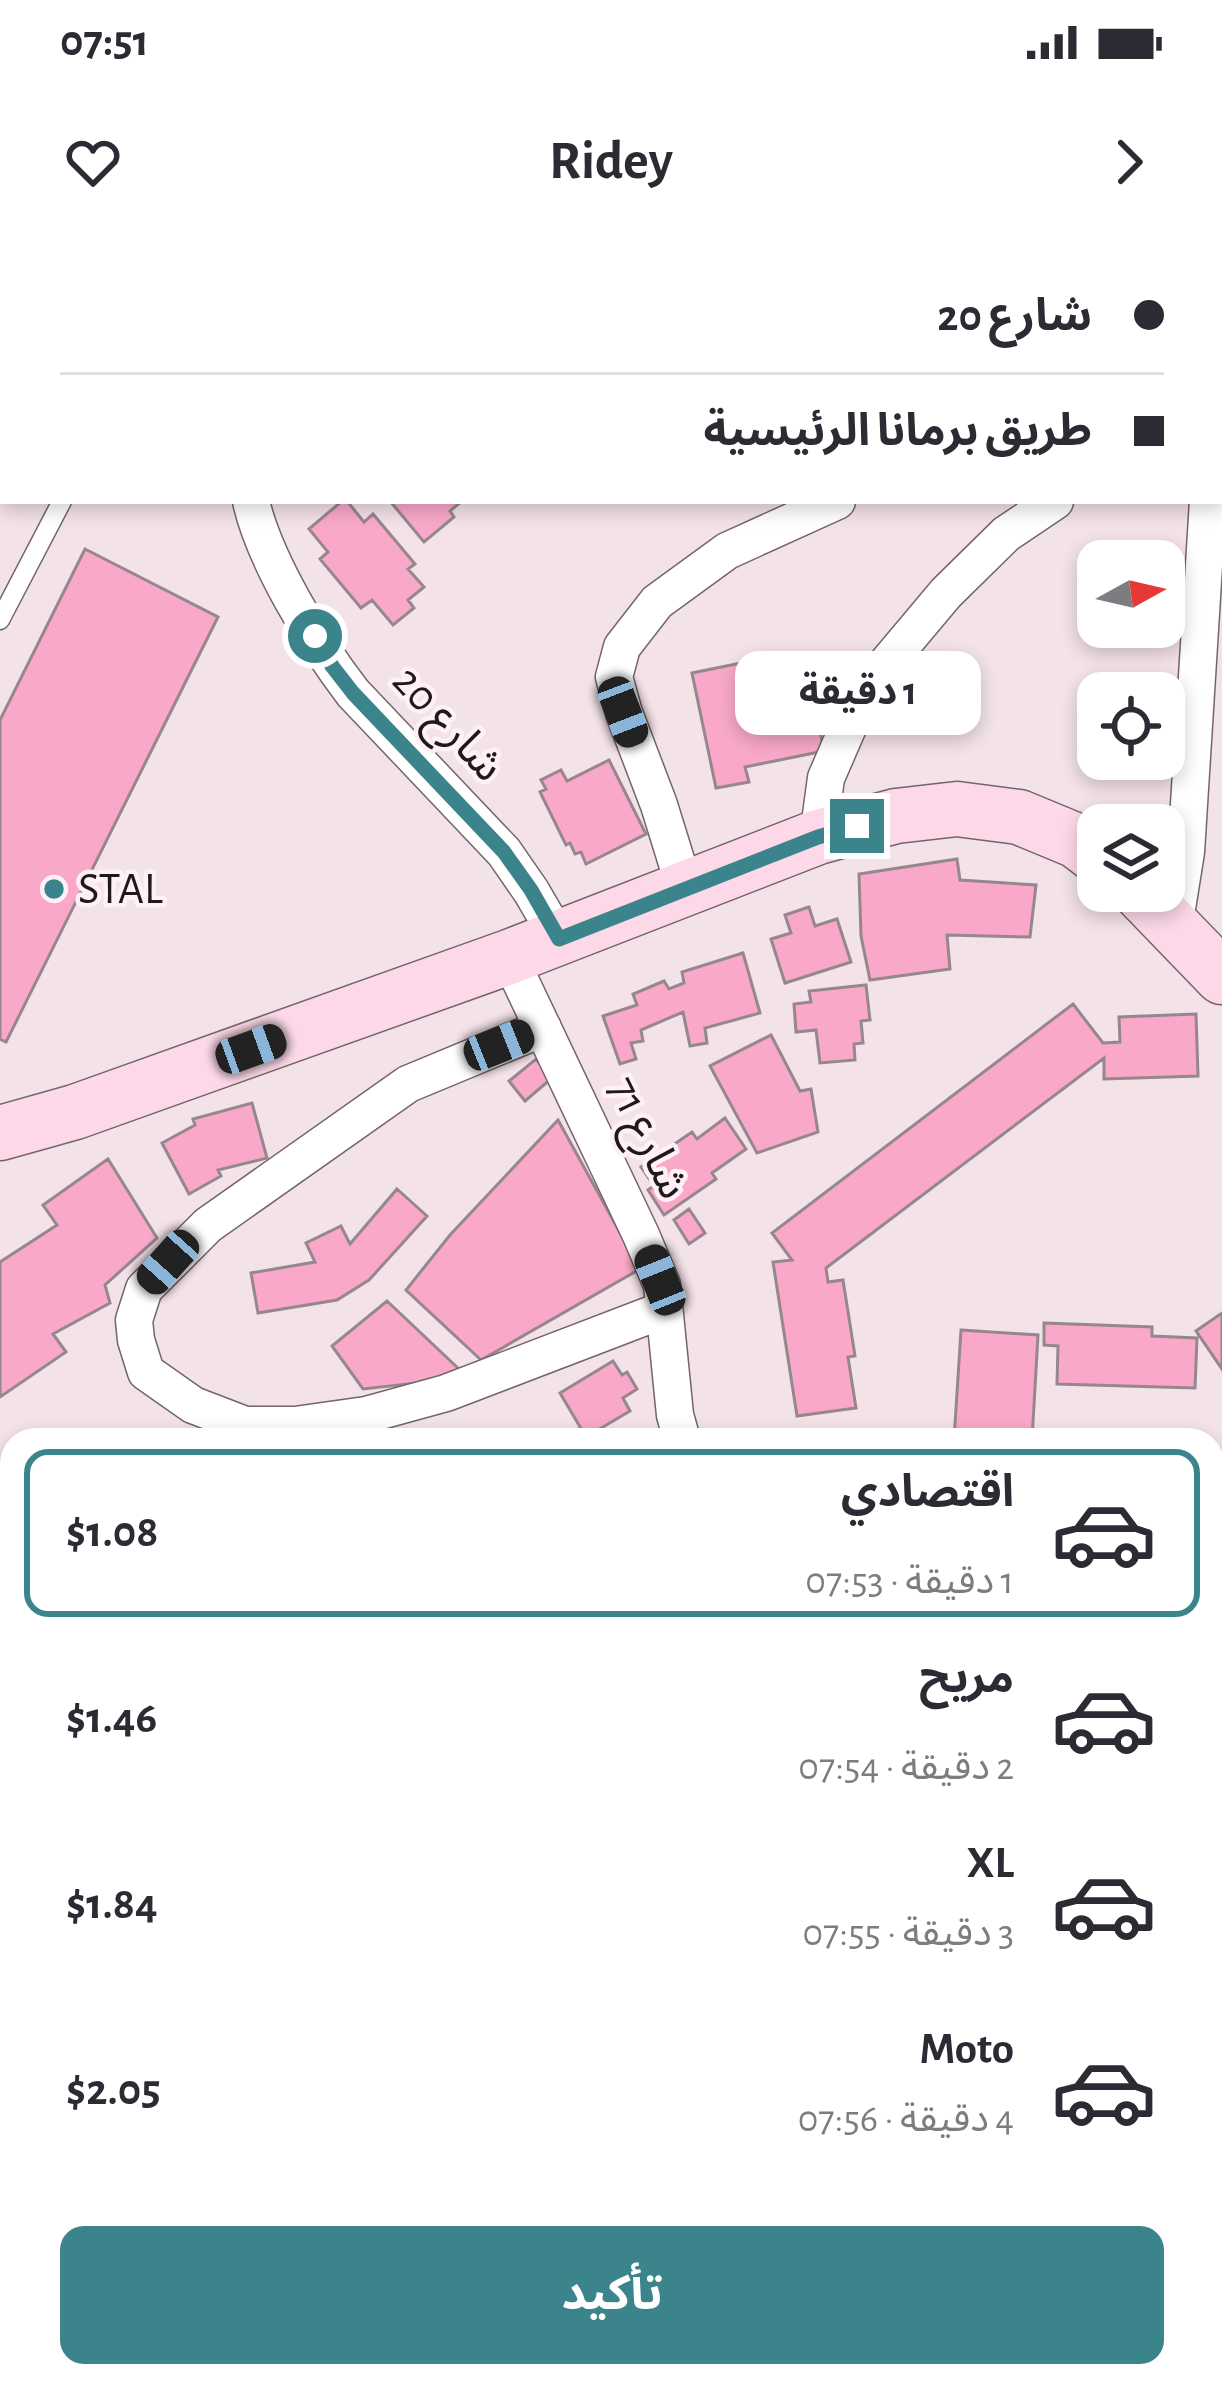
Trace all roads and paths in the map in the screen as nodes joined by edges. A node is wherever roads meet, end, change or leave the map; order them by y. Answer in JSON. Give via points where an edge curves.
{"nodes":[{"id":1,"x":60,"y":504,"type":"edge"},
{"id":2,"x":252,"y":504,"type":"edge"},
{"id":3,"x":830,"y":504,"type":"edge"},
{"id":4,"x":1050,"y":504,"type":"edge"},
{"id":5,"x":1208,"y":504,"type":"edge"},
{"id":6,"x":1212,"y":603,"type":"edge"},
{"id":7,"x":0,"y":620,"type":"edge"},
{"id":8,"x":818,"y":837,"type":"junction"},
{"id":9,"x":1077,"y":841,"type":"edge"},
{"id":10,"x":685,"y":890,"type":"junction"},
{"id":11,"x":1189,"y":936,"type":"edge"},
{"id":12,"x":559,"y":939,"type":"junction"},
{"id":13,"x":509,"y":957,"type":"junction"},
{"id":14,"x":543,"y":1028,"type":"junction"},
{"id":15,"x":0,"y":1133,"type":"edge"},
{"id":16,"x":663,"y":1310,"type":"junction"},
{"id":17,"x":679,"y":1428,"type":"edge"}],
"edges":[{"from":1,"to":7,"type":"lane"},
{"from":2,"to":12,"type":"street","name":"شارع 20","via":[[269,554],[332,666],[504,852]]},
{"from":3,"to":10,"type":"street","via":[[727,551],[657,602],[622,647],[614,677],[623,712]]},
{"from":4,"to":8,"type":"street","via":[[946,593],[883,668],[826,778]]},
{"from":5,"to":6,"type":"street"},
{"from":6,"to":11,"type":"street","via":[[1186,853]]},
{"from":8,"to":9,"type":"main road","via":[[956,809],[1019,817]]},
{"from":8,"to":10,"type":"main road"},
{"from":10,"to":12,"type":"main road"},
{"from":12,"to":13,"type":"main road"},
{"from":13,"to":14,"type":"street","name":"شارع 71"},
{"from":13,"to":15,"type":"main road"},
{"from":14,"to":16,"type":"street","name":"شارع 71","via":[[641,1234]]},
{"from":14,"to":16,"type":"street","via":[[408,1084],[208,1226],[144,1289],[134,1320],[146,1372],[193,1405],[245,1425],[295,1425],[446,1393]]},
{"from":16,"to":17,"type":"street","name":"شارع 71"}]}
